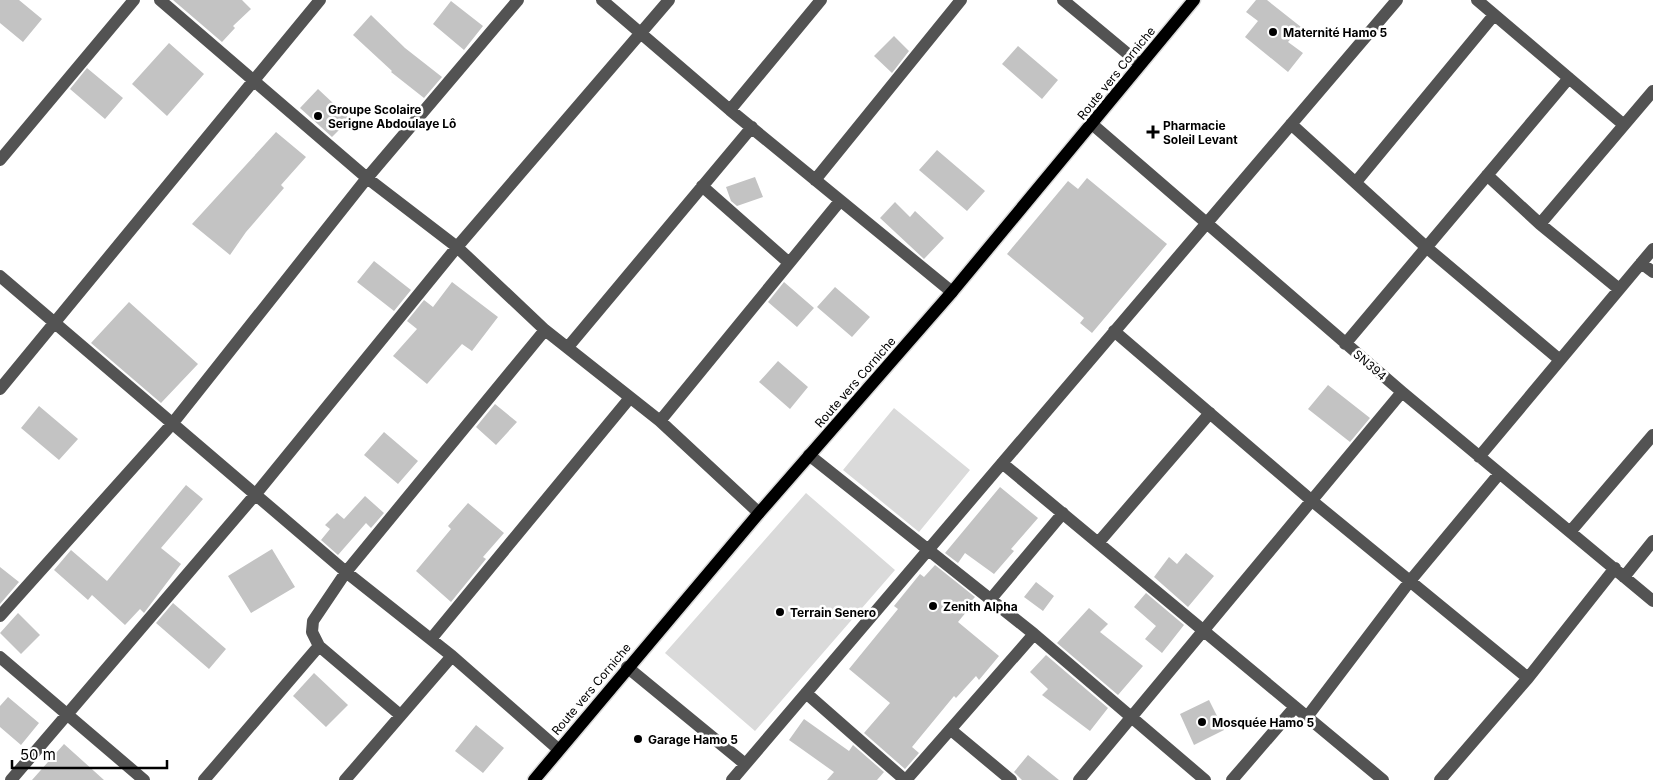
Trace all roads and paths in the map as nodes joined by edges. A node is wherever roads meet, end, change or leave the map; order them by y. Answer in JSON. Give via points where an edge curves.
{"nodes":[{"id":1,"x":134,"y":0,"type":"edge"},
{"id":2,"x":160,"y":0,"type":"edge"},
{"id":3,"x":320,"y":0,"type":"edge"},
{"id":4,"x":518,"y":0,"type":"edge"},
{"id":5,"x":602,"y":0,"type":"edge"},
{"id":6,"x":669,"y":0,"type":"edge"},
{"id":7,"x":822,"y":0,"type":"edge"},
{"id":8,"x":961,"y":0,"type":"edge"},
{"id":9,"x":1063,"y":0,"type":"edge"},
{"id":10,"x":1194,"y":0,"type":"edge"},
{"id":11,"x":1397,"y":0,"type":"edge"},
{"id":12,"x":1477,"y":0,"type":"edge"},
{"id":13,"x":1494,"y":15,"type":"junction"},
{"id":14,"x":642,"y":33,"type":"junction"},
{"id":15,"x":1140,"y":64,"type":"junction"},
{"id":16,"x":1569,"y":78,"type":"junction"},
{"id":17,"x":253,"y":80,"type":"junction"},
{"id":18,"x":1653,"y":91,"type":"edge"},
{"id":19,"x":730,"y":110,"type":"junction"},
{"id":20,"x":1092,"y":124,"type":"junction"},
{"id":21,"x":1291,"y":124,"type":"junction"},
{"id":22,"x":1624,"y":125,"type":"junction"},
{"id":23,"x":752,"y":127,"type":"junction"},
{"id":24,"x":0,"y":160,"type":"edge"},
{"id":25,"x":1487,"y":175,"type":"junction"},
{"id":26,"x":367,"y":178,"type":"junction"},
{"id":27,"x":815,"y":180,"type":"junction"},
{"id":28,"x":1356,"y":182,"type":"junction"},
{"id":29,"x":702,"y":186,"type":"junction"},
{"id":30,"x":840,"y":201,"type":"junction"},
{"id":31,"x":1206,"y":224,"type":"junction"},
{"id":32,"x":1540,"y":224,"type":"junction"},
{"id":33,"x":457,"y":247,"type":"junction"},
{"id":34,"x":1426,"y":247,"type":"junction"},
{"id":35,"x":1653,"y":249,"type":"edge"},
{"id":36,"x":788,"y":262,"type":"junction"},
{"id":37,"x":1642,"y":263,"type":"junction"},
{"id":38,"x":1653,"y":272,"type":"edge"},
{"id":39,"x":0,"y":276,"type":"edge"},
{"id":40,"x":1619,"y":289,"type":"junction"},
{"id":41,"x":952,"y":292,"type":"junction"},
{"id":42,"x":56,"y":323,"type":"junction"},
{"id":43,"x":545,"y":330,"type":"junction"},
{"id":44,"x":1114,"y":331,"type":"junction"},
{"id":45,"x":1345,"y":344,"type":"junction"},
{"id":46,"x":568,"y":347,"type":"junction"},
{"id":47,"x":1560,"y":360,"type":"junction"},
{"id":48,"x":0,"y":389,"type":"edge"},
{"id":49,"x":1402,"y":392,"type":"junction"},
{"id":50,"x":629,"y":399,"type":"junction"},
{"id":51,"x":1210,"y":413,"type":"junction"},
{"id":52,"x":660,"y":421,"type":"junction"},
{"id":53,"x":172,"y":424,"type":"junction"},
{"id":54,"x":1653,"y":436,"type":"edge"},
{"id":55,"x":809,"y":455,"type":"junction"},
{"id":56,"x":1480,"y":457,"type":"junction"},
{"id":57,"x":1002,"y":463,"type":"junction"},
{"id":58,"x":1499,"y":474,"type":"junction"},
{"id":59,"x":255,"y":495,"type":"junction"},
{"id":60,"x":1311,"y":500,"type":"junction"},
{"id":61,"x":759,"y":513,"type":"junction"},
{"id":62,"x":1063,"y":513,"type":"junction"},
{"id":63,"x":1570,"y":532,"type":"junction"},
{"id":64,"x":1653,"y":541,"type":"edge"},
{"id":65,"x":1098,"y":543,"type":"junction"},
{"id":66,"x":928,"y":550,"type":"junction"},
{"id":67,"x":346,"y":572,"type":"junction"},
{"id":68,"x":1620,"y":572,"type":"junction"},
{"id":69,"x":1410,"y":581,"type":"junction"},
{"id":70,"x":990,"y":600,"type":"junction"},
{"id":71,"x":1653,"y":600,"type":"edge"},
{"id":72,"x":0,"y":616,"type":"edge"},
{"id":73,"x":1204,"y":630,"type":"junction"},
{"id":74,"x":1034,"y":634,"type":"junction"},
{"id":75,"x":431,"y":639,"type":"junction"},
{"id":76,"x":319,"y":646,"type":"junction"},
{"id":77,"x":452,"y":656,"type":"junction"},
{"id":78,"x":0,"y":657,"type":"edge"},
{"id":79,"x":627,"y":667,"type":"junction"},
{"id":80,"x":1528,"y":678,"type":"junction"},
{"id":81,"x":806,"y":693,"type":"junction"},
{"id":82,"x":1295,"y":707,"type":"junction"},
{"id":83,"x":67,"y":712,"type":"junction"},
{"id":84,"x":399,"y":714,"type":"junction"},
{"id":85,"x":1131,"y":717,"type":"junction"},
{"id":86,"x":1307,"y":717,"type":"junction"},
{"id":87,"x":951,"y":730,"type":"junction"},
{"id":88,"x":558,"y":749,"type":"junction"},
{"id":89,"x":745,"y":764,"type":"junction"},
{"id":90,"x":11,"y":780,"type":"edge"},
{"id":91,"x":144,"y":780,"type":"edge"},
{"id":92,"x":204,"y":780,"type":"edge"},
{"id":93,"x":345,"y":780,"type":"edge"},
{"id":94,"x":534,"y":780,"type":"edge"},
{"id":95,"x":732,"y":780,"type":"edge"},
{"id":96,"x":906,"y":780,"type":"edge"},
{"id":97,"x":1011,"y":780,"type":"edge"},
{"id":98,"x":1079,"y":780,"type":"edge"},
{"id":99,"x":1205,"y":780,"type":"edge"},
{"id":100,"x":1232,"y":780,"type":"edge"},
{"id":101,"x":1383,"y":780,"type":"edge"},
{"id":102,"x":1440,"y":780,"type":"edge"}],
"edges":[{"from":1,"to":24,"type":"street"},
{"from":2,"to":17,"type":"street"},
{"from":3,"to":17,"type":"street"},
{"from":4,"to":26,"type":"street"},
{"from":5,"to":14,"type":"street"},
{"from":6,"to":14,"type":"street"},
{"from":7,"to":19,"type":"street"},
{"from":8,"to":27,"type":"street"},
{"from":9,"to":15,"type":"street"},
{"from":10,"to":15,"type":"main road","name":"Route vers Corniche"},
{"from":11,"to":21,"type":"street"},
{"from":12,"to":13,"type":"street"},
{"from":13,"to":16,"type":"street"},
{"from":13,"to":28,"type":"street"},
{"from":14,"to":19,"type":"street"},
{"from":14,"to":33,"type":"street"},
{"from":15,"to":20,"type":"main road","name":"Route vers Corniche"},
{"from":16,"to":22,"type":"street"},
{"from":16,"to":25,"type":"street"},
{"from":17,"to":26,"type":"street"},
{"from":17,"to":42,"type":"street"},
{"from":18,"to":22,"type":"street"},
{"from":19,"to":23,"type":"street"},
{"from":20,"to":31,"type":"street","name":"SN394"},
{"from":20,"to":41,"type":"main road","name":"Route vers Corniche"},
{"from":21,"to":28,"type":"street"},
{"from":21,"to":31,"type":"street"},
{"from":22,"to":32,"type":"street"},
{"from":23,"to":27,"type":"street"},
{"from":23,"to":29,"type":"street"},
{"from":25,"to":32,"type":"street"},
{"from":25,"to":34,"type":"street"},
{"from":26,"to":33,"type":"street"},
{"from":26,"to":53,"type":"street"},
{"from":27,"to":30,"type":"street"},
{"from":28,"to":34,"type":"street"},
{"from":29,"to":36,"type":"street"},
{"from":29,"to":46,"type":"street"},
{"from":30,"to":36,"type":"street"},
{"from":30,"to":41,"type":"street"},
{"from":31,"to":44,"type":"street"},
{"from":31,"to":45,"type":"street","name":"SN394"},
{"from":32,"to":40,"type":"street"},
{"from":33,"to":43,"type":"street"},
{"from":33,"to":59,"type":"street"},
{"from":34,"to":45,"type":"street"},
{"from":34,"to":47,"type":"street"},
{"from":35,"to":37,"type":"street"},
{"from":36,"to":52,"type":"street"},
{"from":37,"to":38,"type":"street"},
{"from":37,"to":40,"type":"street"},
{"from":39,"to":42,"type":"street"},
{"from":40,"to":47,"type":"street"},
{"from":41,"to":55,"type":"main road","name":"Route vers Corniche"},
{"from":42,"to":48,"type":"street"},
{"from":42,"to":53,"type":"street"},
{"from":43,"to":46,"type":"street"},
{"from":43,"to":67,"type":"street"},
{"from":44,"to":51,"type":"street"},
{"from":44,"to":57,"type":"street"},
{"from":45,"to":49,"type":"street","name":"SN394"},
{"from":46,"to":50,"type":"street"},
{"from":47,"to":56,"type":"street"},
{"from":49,"to":56,"type":"street","name":"SN394"},
{"from":49,"to":60,"type":"street"},
{"from":50,"to":52,"type":"street"},
{"from":50,"to":75,"type":"street"},
{"from":51,"to":60,"type":"street"},
{"from":51,"to":65,"type":"street"},
{"from":52,"to":61,"type":"street"},
{"from":53,"to":59,"type":"street"},
{"from":53,"to":72,"type":"street"},
{"from":54,"to":63,"type":"street"},
{"from":55,"to":61,"type":"main road","name":"Route vers Corniche"},
{"from":55,"to":66,"type":"street"},
{"from":56,"to":58,"type":"street","name":"SN394"},
{"from":57,"to":62,"type":"street"},
{"from":57,"to":66,"type":"street"},
{"from":58,"to":63,"type":"street","name":"SN394"},
{"from":58,"to":69,"type":"street"},
{"from":59,"to":67,"type":"street"},
{"from":59,"to":83,"type":"street"},
{"from":60,"to":69,"type":"street"},
{"from":60,"to":73,"type":"street"},
{"from":61,"to":79,"type":"main road","name":"Route vers Corniche"},
{"from":62,"to":65,"type":"street"},
{"from":62,"to":70,"type":"street"},
{"from":63,"to":68,"type":"street","name":"SN394"},
{"from":64,"to":68,"type":"street"},
{"from":65,"to":73,"type":"street"},
{"from":66,"to":70,"type":"street"},
{"from":66,"to":81,"type":"street"},
{"from":67,"to":75,"type":"street"},
{"from":67,"to":76,"type":"street","via":[[313,621],[312,632]]},
{"from":68,"to":71,"type":"street","name":"SN394"},
{"from":68,"to":80,"type":"street"},
{"from":69,"to":80,"type":"street"},
{"from":69,"to":86,"type":"street"},
{"from":70,"to":74,"type":"street"},
{"from":73,"to":82,"type":"street"},
{"from":73,"to":85,"type":"street"},
{"from":74,"to":85,"type":"street"},
{"from":74,"to":87,"type":"street"},
{"from":75,"to":77,"type":"street"},
{"from":76,"to":84,"type":"street"},
{"from":76,"to":92,"type":"street"},
{"from":77,"to":84,"type":"street"},
{"from":77,"to":88,"type":"street"},
{"from":78,"to":83,"type":"street"},
{"from":79,"to":88,"type":"main road","name":"Route vers Corniche"},
{"from":79,"to":89,"type":"street"},
{"from":80,"to":102,"type":"street"},
{"from":81,"to":89,"type":"street"},
{"from":81,"to":96,"type":"street"},
{"from":82,"to":86,"type":"street"},
{"from":82,"to":100,"type":"street"},
{"from":83,"to":90,"type":"street"},
{"from":83,"to":91,"type":"street"},
{"from":84,"to":93,"type":"street"},
{"from":85,"to":98,"type":"street"},
{"from":85,"to":99,"type":"street"},
{"from":86,"to":101,"type":"street"},
{"from":87,"to":96,"type":"street"},
{"from":87,"to":97,"type":"street"},
{"from":88,"to":94,"type":"main road","name":"Route vers Corniche"},
{"from":89,"to":95,"type":"street"}]}
